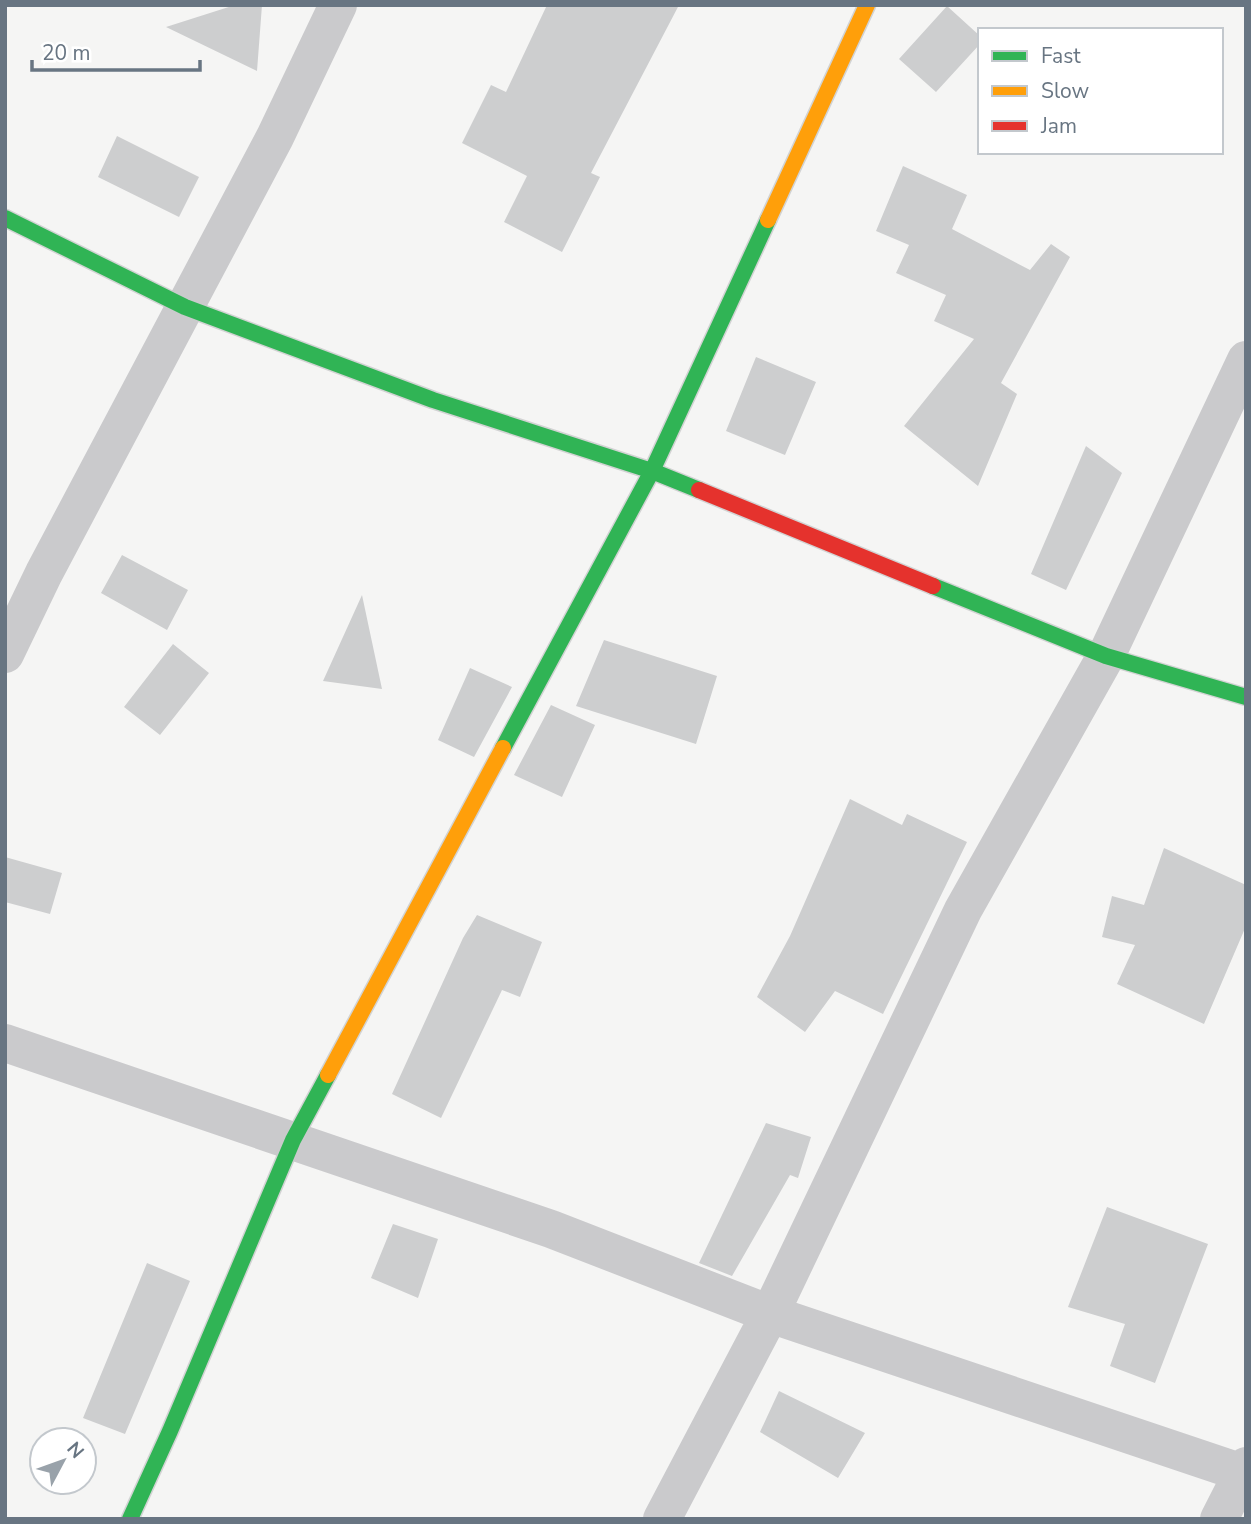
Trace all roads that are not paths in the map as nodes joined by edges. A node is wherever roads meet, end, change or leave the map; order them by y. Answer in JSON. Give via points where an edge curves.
{"nodes":[{"id":1,"x":338,"y":5,"type":"edge"},
{"id":2,"x":867,"y":5,"type":"edge"},
{"id":3,"x":5,"y":218,"type":"edge"},
{"id":4,"x":185,"y":307,"type":"junction"},
{"id":5,"x":1246,"y":360,"type":"edge"},
{"id":6,"x":652,"y":471,"type":"junction"},
{"id":7,"x":5,"y":654,"type":"edge"},
{"id":8,"x":1106,"y":656,"type":"junction"},
{"id":9,"x":1246,"y":697,"type":"edge"},
{"id":10,"x":5,"y":1043,"type":"edge"},
{"id":11,"x":293,"y":1140,"type":"junction"},
{"id":12,"x":770,"y":1314,"type":"junction"},
{"id":13,"x":1245,"y":1471,"type":"edge"},
{"id":14,"x":130,"y":1519,"type":"edge"},
{"id":15,"x":662,"y":1519,"type":"edge"},
{"id":16,"x":1219,"y":1519,"type":"edge"}],
"edges":[{"from":1,"to":4,"type":"street"},
{"from":2,"to":6,"type":"street"},
{"from":3,"to":4,"type":"street"},
{"from":4,"to":6,"type":"street","via":[[433,400]]},
{"from":4,"to":7,"type":"street"},
{"from":5,"to":8,"type":"street"},
{"from":6,"to":8,"type":"street"},
{"from":6,"to":11,"type":"street"},
{"from":8,"to":9,"type":"street"},
{"from":8,"to":12,"type":"street","via":[[962,910]]},
{"from":10,"to":11,"type":"street"},
{"from":11,"to":12,"type":"street","via":[[551,1228]]},
{"from":11,"to":14,"type":"street"},
{"from":12,"to":13,"type":"street"},
{"from":12,"to":15,"type":"street"},
{"from":13,"to":16,"type":"street"}]}
